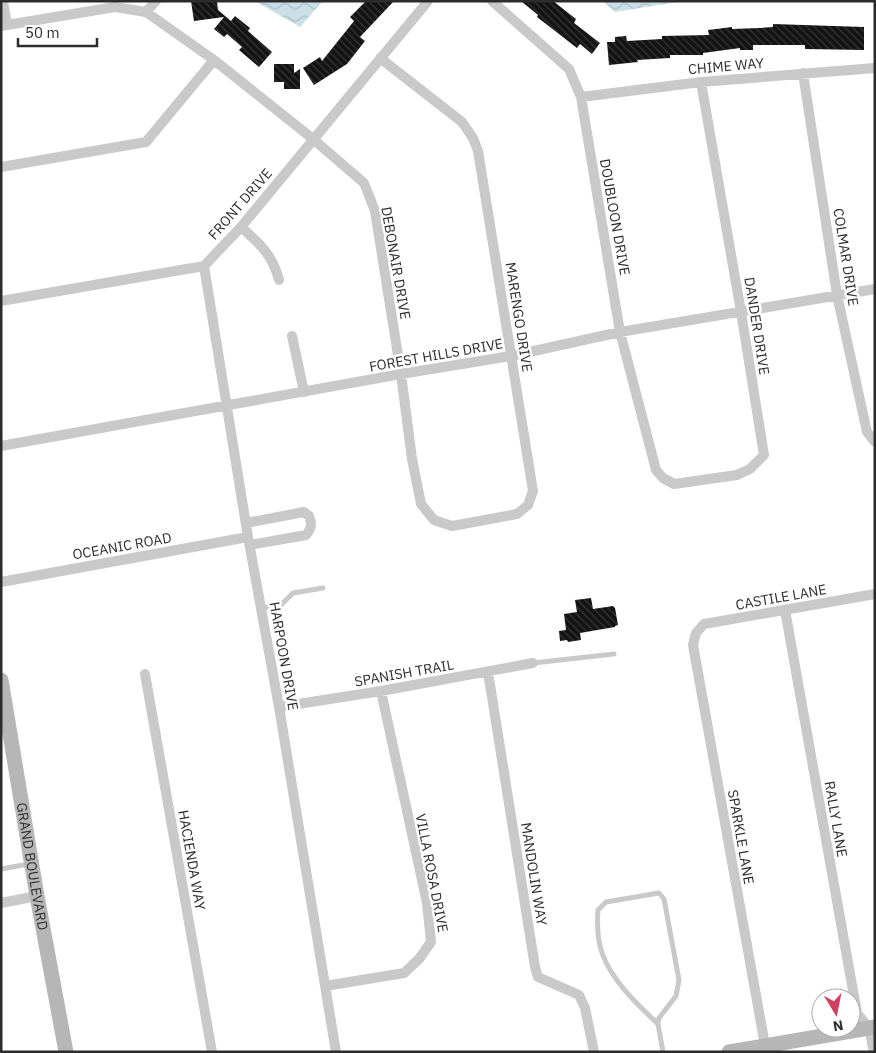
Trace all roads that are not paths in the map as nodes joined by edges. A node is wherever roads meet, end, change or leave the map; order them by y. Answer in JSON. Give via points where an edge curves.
{"nodes":[{"id":1,"x":3,"y":1,"type":"edge"},
{"id":2,"x":156,"y":1,"type":"edge"},
{"id":3,"x":428,"y":1,"type":"edge"},
{"id":4,"x":492,"y":1,"type":"edge"},
{"id":5,"x":114,"y":4,"type":"edge"},
{"id":6,"x":146,"y":12,"type":"junction"},
{"id":7,"x":4,"y":26,"type":"edge"},
{"id":8,"x":380,"y":58,"type":"junction"},
{"id":9,"x":214,"y":60,"type":"junction"},
{"id":10,"x":875,"y":68,"type":"edge"},
{"id":11,"x":803,"y":73,"type":"junction"},
{"id":12,"x":700,"y":82,"type":"junction"},
{"id":13,"x":581,"y":97,"type":"junction"},
{"id":14,"x":312,"y":139,"type":"junction"},
{"id":15,"x":1,"y":167,"type":"edge"},
{"id":16,"x":241,"y":226,"type":"junction"},
{"id":17,"x":204,"y":266,"type":"junction"},
{"id":18,"x":279,"y":280,"type":"dead end"},
{"id":19,"x":875,"y":289,"type":"edge"},
{"id":20,"x":837,"y":295,"type":"junction"},
{"id":21,"x":1,"y":301,"type":"edge"},
{"id":22,"x":741,"y":312,"type":"junction"},
{"id":23,"x":620,"y":332,"type":"junction"},
{"id":24,"x":292,"y":336,"type":"dead end"},
{"id":25,"x":511,"y":356,"type":"junction"},
{"id":26,"x":401,"y":374,"type":"junction"},
{"id":27,"x":304,"y":392,"type":"junction"},
{"id":28,"x":227,"y":405,"type":"junction"},
{"id":29,"x":875,"y":442,"type":"edge"},
{"id":30,"x":1,"y":446,"type":"edge"},
{"id":31,"x":656,"y":470,"type":"joint"},
{"id":32,"x":421,"y":504,"type":"joint"},
{"id":33,"x":246,"y":523,"type":"junction"},
{"id":34,"x":249,"y":541,"type":"junction"},
{"id":35,"x":1,"y":582,"type":"edge"},
{"id":36,"x":323,"y":588,"type":"dead end"},
{"id":37,"x":875,"y":594,"type":"edge"},
{"id":38,"x":261,"y":608,"type":"junction"},
{"id":39,"x":785,"y":610,"type":"junction"},
{"id":40,"x":696,"y":633,"type":"joint"},
{"id":41,"x":614,"y":654,"type":"dead end"},
{"id":42,"x":533,"y":663,"type":"joint"},
{"id":43,"x":488,"y":672,"type":"junction"},
{"id":44,"x":145,"y":674,"type":"dead end"},
{"id":45,"x":1,"y":680,"type":"edge"},
{"id":46,"x":381,"y":691,"type":"junction"},
{"id":47,"x":279,"y":707,"type":"junction"},
{"id":48,"x":32,"y":864,"type":"junction"},
{"id":49,"x":1,"y":869,"type":"edge"},
{"id":50,"x":38,"y":896,"type":"junction"},
{"id":51,"x":1,"y":903,"type":"edge"},
{"id":52,"x":325,"y":986,"type":"junction"},
{"id":53,"x":658,"y":1024,"type":"junction"},
{"id":54,"x":872,"y":1027,"type":"edge"},
{"id":55,"x":765,"y":1049,"type":"edge"},
{"id":56,"x":66,"y":1052,"type":"edge"},
{"id":57,"x":212,"y":1052,"type":"edge"},
{"id":58,"x":336,"y":1052,"type":"edge"},
{"id":59,"x":594,"y":1052,"type":"edge"},
{"id":60,"x":663,"y":1052,"type":"edge"},
{"id":61,"x":729,"y":1052,"type":"edge"},
{"id":62,"x":874,"y":1052,"type":"edge"}],
"edges":[{"from":1,"to":7,"type":"street"},
{"from":2,"to":6,"type":"street"},
{"from":3,"to":8,"type":"street","name":"FRONT DRIVE"},
{"from":4,"to":13,"type":"street","name":"DOUBLOON DRIVE","via":[[569,69]]},
{"from":5,"to":6,"type":"street"},
{"from":5,"to":7,"type":"street"},
{"from":6,"to":9,"type":"street","name":"DEBONAIR DRIVE"},
{"from":8,"to":14,"type":"street","name":"FRONT DRIVE"},
{"from":8,"to":25,"type":"street","name":"MARENGO DRIVE","via":[[462,122],[473,138],[478,151]]},
{"from":9,"to":14,"type":"street","name":"DEBONAIR DRIVE"},
{"from":9,"to":15,"type":"street","via":[[146,142]]},
{"from":10,"to":11,"type":"street","name":"CHIME WAY"},
{"from":11,"to":12,"type":"street","name":"CHIME WAY"},
{"from":11,"to":20,"type":"street","name":"COLMAR DRIVE"},
{"from":12,"to":13,"type":"street","name":"CHIME WAY"},
{"from":12,"to":22,"type":"street","name":"DANDER DRIVE"},
{"from":13,"to":23,"type":"street","name":"DOUBLOON DRIVE"},
{"from":14,"to":16,"type":"street","name":"FRONT DRIVE"},
{"from":14,"to":26,"type":"street","name":"DEBONAIR DRIVE","via":[[364,183],[375,211]]},
{"from":16,"to":17,"type":"street","name":"FRONT DRIVE"},
{"from":16,"to":18,"type":"street","via":[[265,249],[276,267]]},
{"from":17,"to":21,"type":"street"},
{"from":17,"to":28,"type":"street","name":"HARPOON DRIVE"},
{"from":19,"to":20,"type":"street","name":"FOREST HILLS DRIVE"},
{"from":20,"to":22,"type":"street","name":"FOREST HILLS DRIVE"},
{"from":20,"to":29,"type":"street","name":"COLMAR DRIVE","via":[[867,432]]},
{"from":22,"to":23,"type":"street","name":"FOREST HILLS DRIVE"},
{"from":22,"to":31,"type":"street","name":"DANDER DRIVE","via":[[764,455],[750,469],[737,475],[674,484]]},
{"from":23,"to":25,"type":"street","name":"FOREST HILLS DRIVE"},
{"from":23,"to":31,"type":"street","name":"DOUBLOON DRIVE"},
{"from":24,"to":27,"type":"street"},
{"from":25,"to":26,"type":"street","name":"FOREST HILLS DRIVE"},
{"from":25,"to":32,"type":"street","name":"MARENGO DRIVE","via":[[533,491],[528,504],[517,514],[452,526],[434,520]]},
{"from":26,"to":27,"type":"street","name":"FOREST HILLS DRIVE"},
{"from":26,"to":32,"type":"street","name":"DEBONAIR DRIVE"},
{"from":27,"to":28,"type":"street","name":"FOREST HILLS DRIVE"},
{"from":28,"to":30,"type":"street","name":"FOREST HILLS DRIVE"},
{"from":28,"to":33,"type":"street","name":"HARPOON DRIVE"},
{"from":33,"to":34,"type":"street","name":"HARPOON DRIVE"},
{"from":33,"to":34,"type":"street","name":"OCEANIC ROAD","via":[[304,512],[312,524],[306,535]]},
{"from":34,"to":35,"type":"street","name":"OCEANIC ROAD"},
{"from":34,"to":38,"type":"street","name":"HARPOON DRIVE"},
{"from":36,"to":38,"type":"lane","via":[[293,593],[281,605]]},
{"from":37,"to":39,"type":"street","name":"CASTILE LANE"},
{"from":38,"to":47,"type":"street","name":"HARPOON DRIVE"},
{"from":39,"to":40,"type":"street","name":"CASTILE LANE","via":[[704,624]]},
{"from":39,"to":54,"type":"street","name":"RALLY LANE","via":[[856,1013]]},
{"from":40,"to":55,"type":"street","name":"SPARKLE LANE","via":[[693,645]]},
{"from":41,"to":42,"type":"lane"},
{"from":42,"to":43,"type":"street","name":"SPANISH TRAIL"},
{"from":43,"to":46,"type":"street","name":"SPANISH TRAIL"},
{"from":43,"to":59,"type":"street","name":"MANDOLIN WAY","via":[[535,967],[538,977],[579,995],[586,1008]]},
{"from":44,"to":57,"type":"street","name":"HACIENDA WAY"},
{"from":45,"to":48,"type":"street","name":"GRAND BOULEVARD"},
{"from":46,"to":47,"type":"street","name":"SPANISH TRAIL"},
{"from":46,"to":52,"type":"street","name":"VILLA ROSA DRIVE","via":[[427,903],[431,942],[404,973]]},
{"from":47,"to":52,"type":"street","name":"HARPOON DRIVE"},
{"from":48,"to":49,"type":"lane"},
{"from":48,"to":50,"type":"street","name":"GRAND BOULEVARD"},
{"from":50,"to":51,"type":"street"},
{"from":50,"to":56,"type":"street","name":"GRAND BOULEVARD"},
{"from":52,"to":58,"type":"street","name":"HARPOON DRIVE"},
{"from":53,"to":53,"type":"lane","via":[[676,996],[679,980],[664,899],[659,893],[606,902],[598,910],[601,952],[631,998]]},
{"from":53,"to":60,"type":"lane"},
{"from":54,"to":55,"type":"street"},
{"from":54,"to":62,"type":"street"},
{"from":55,"to":61,"type":"street"}]}
